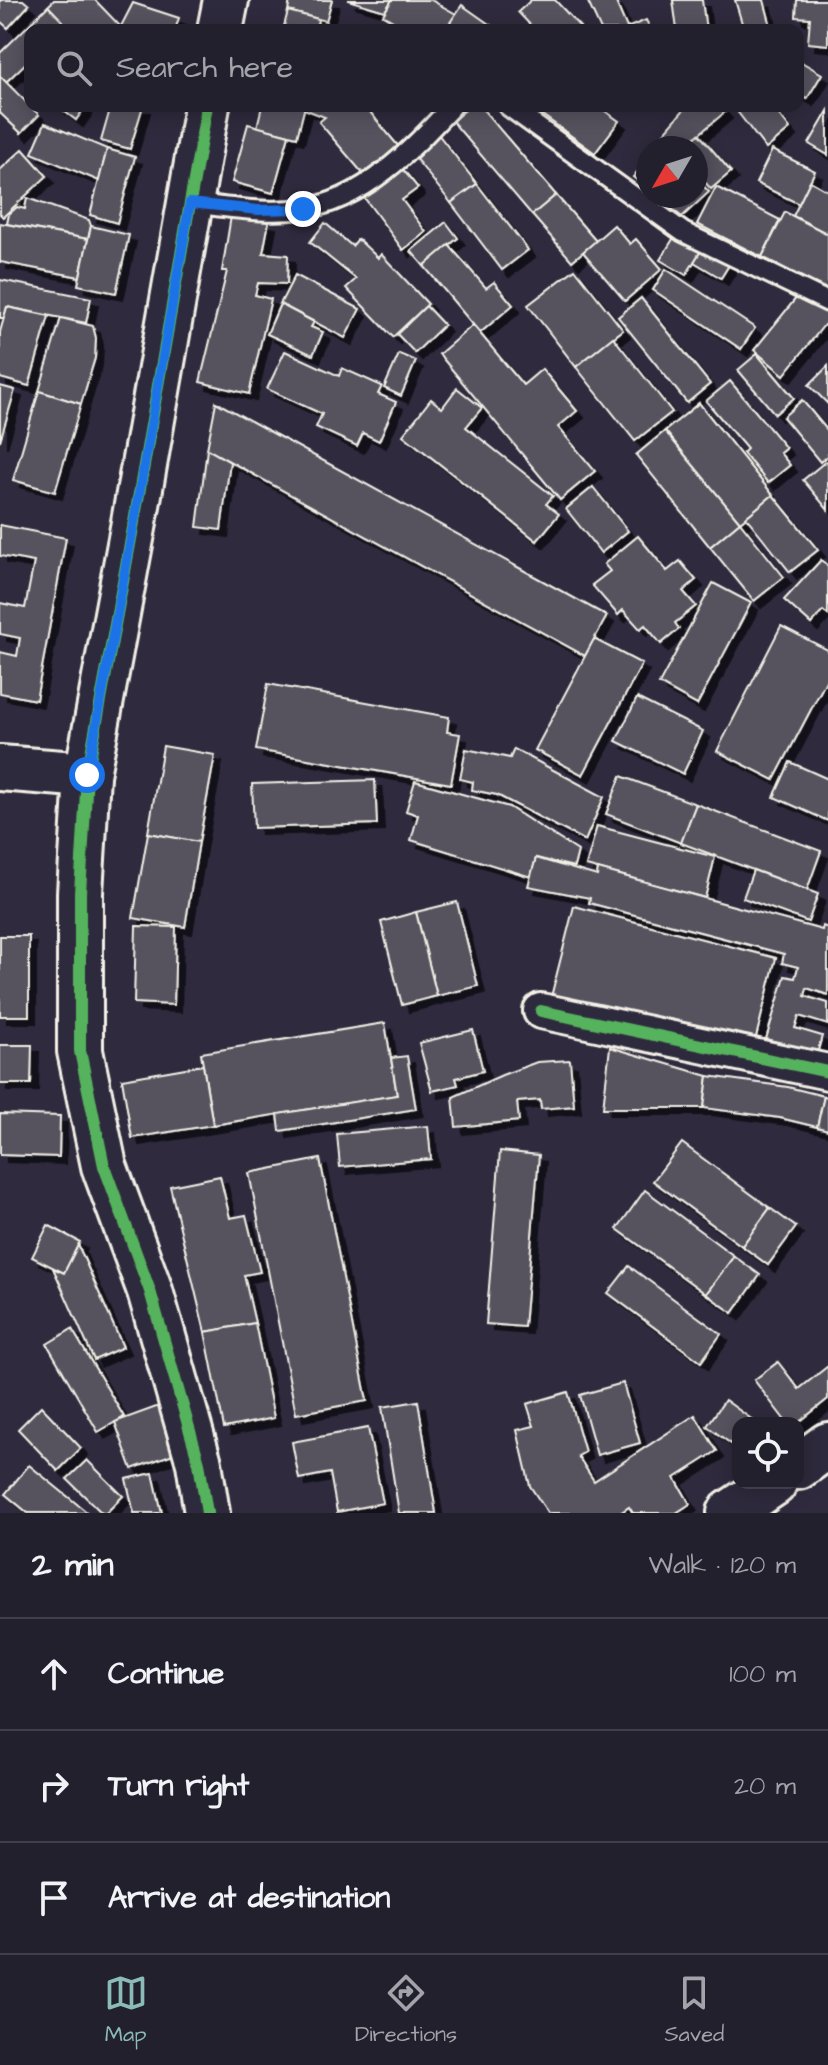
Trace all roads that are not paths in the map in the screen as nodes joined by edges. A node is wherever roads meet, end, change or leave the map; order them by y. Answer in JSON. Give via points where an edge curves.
{"nodes":[{"id":1,"x":226,"y":0,"type":"edge"},
{"id":2,"x":221,"y":24,"type":"edge"},
{"id":3,"x":206,"y":112,"type":"edge"},
{"id":4,"x":446,"y":112,"type":"edge"},
{"id":5,"x":516,"y":112,"type":"edge"},
{"id":6,"x":190,"y":203,"type":"junction"},
{"id":7,"x":828,"y":302,"type":"edge"},
{"id":8,"x":0,"y":768,"type":"edge"},
{"id":9,"x":87,"y":775,"type":"junction"},
{"id":10,"x":541,"y":1011,"type":"dead end"},
{"id":11,"x":828,"y":1072,"type":"edge"},
{"id":12,"x":828,"y":1445,"type":"edge"},
{"id":13,"x":804,"y":1463,"type":"edge"},
{"id":14,"x":765,"y":1489,"type":"edge"},
{"id":15,"x":207,"y":1513,"type":"edge"},
{"id":16,"x":730,"y":1513,"type":"edge"}],
"edges":[{"from":1,"to":2,"type":"street"},
{"from":3,"to":6,"type":"street"},
{"from":4,"to":6,"type":"lane","via":[[368,184],[331,202],[258,210]]},
{"from":5,"to":7,"type":"lane","via":[[683,232]]},
{"from":6,"to":9,"type":"street"},
{"from":8,"to":9,"type":"street"},
{"from":9,"to":15,"type":"street","via":[[80,893],[80,1051],[104,1166],[150,1291],[199,1463]]},
{"from":10,"to":11,"type":"street"},
{"from":12,"to":13,"type":"street"},
{"from":14,"to":16,"type":"street"}]}
